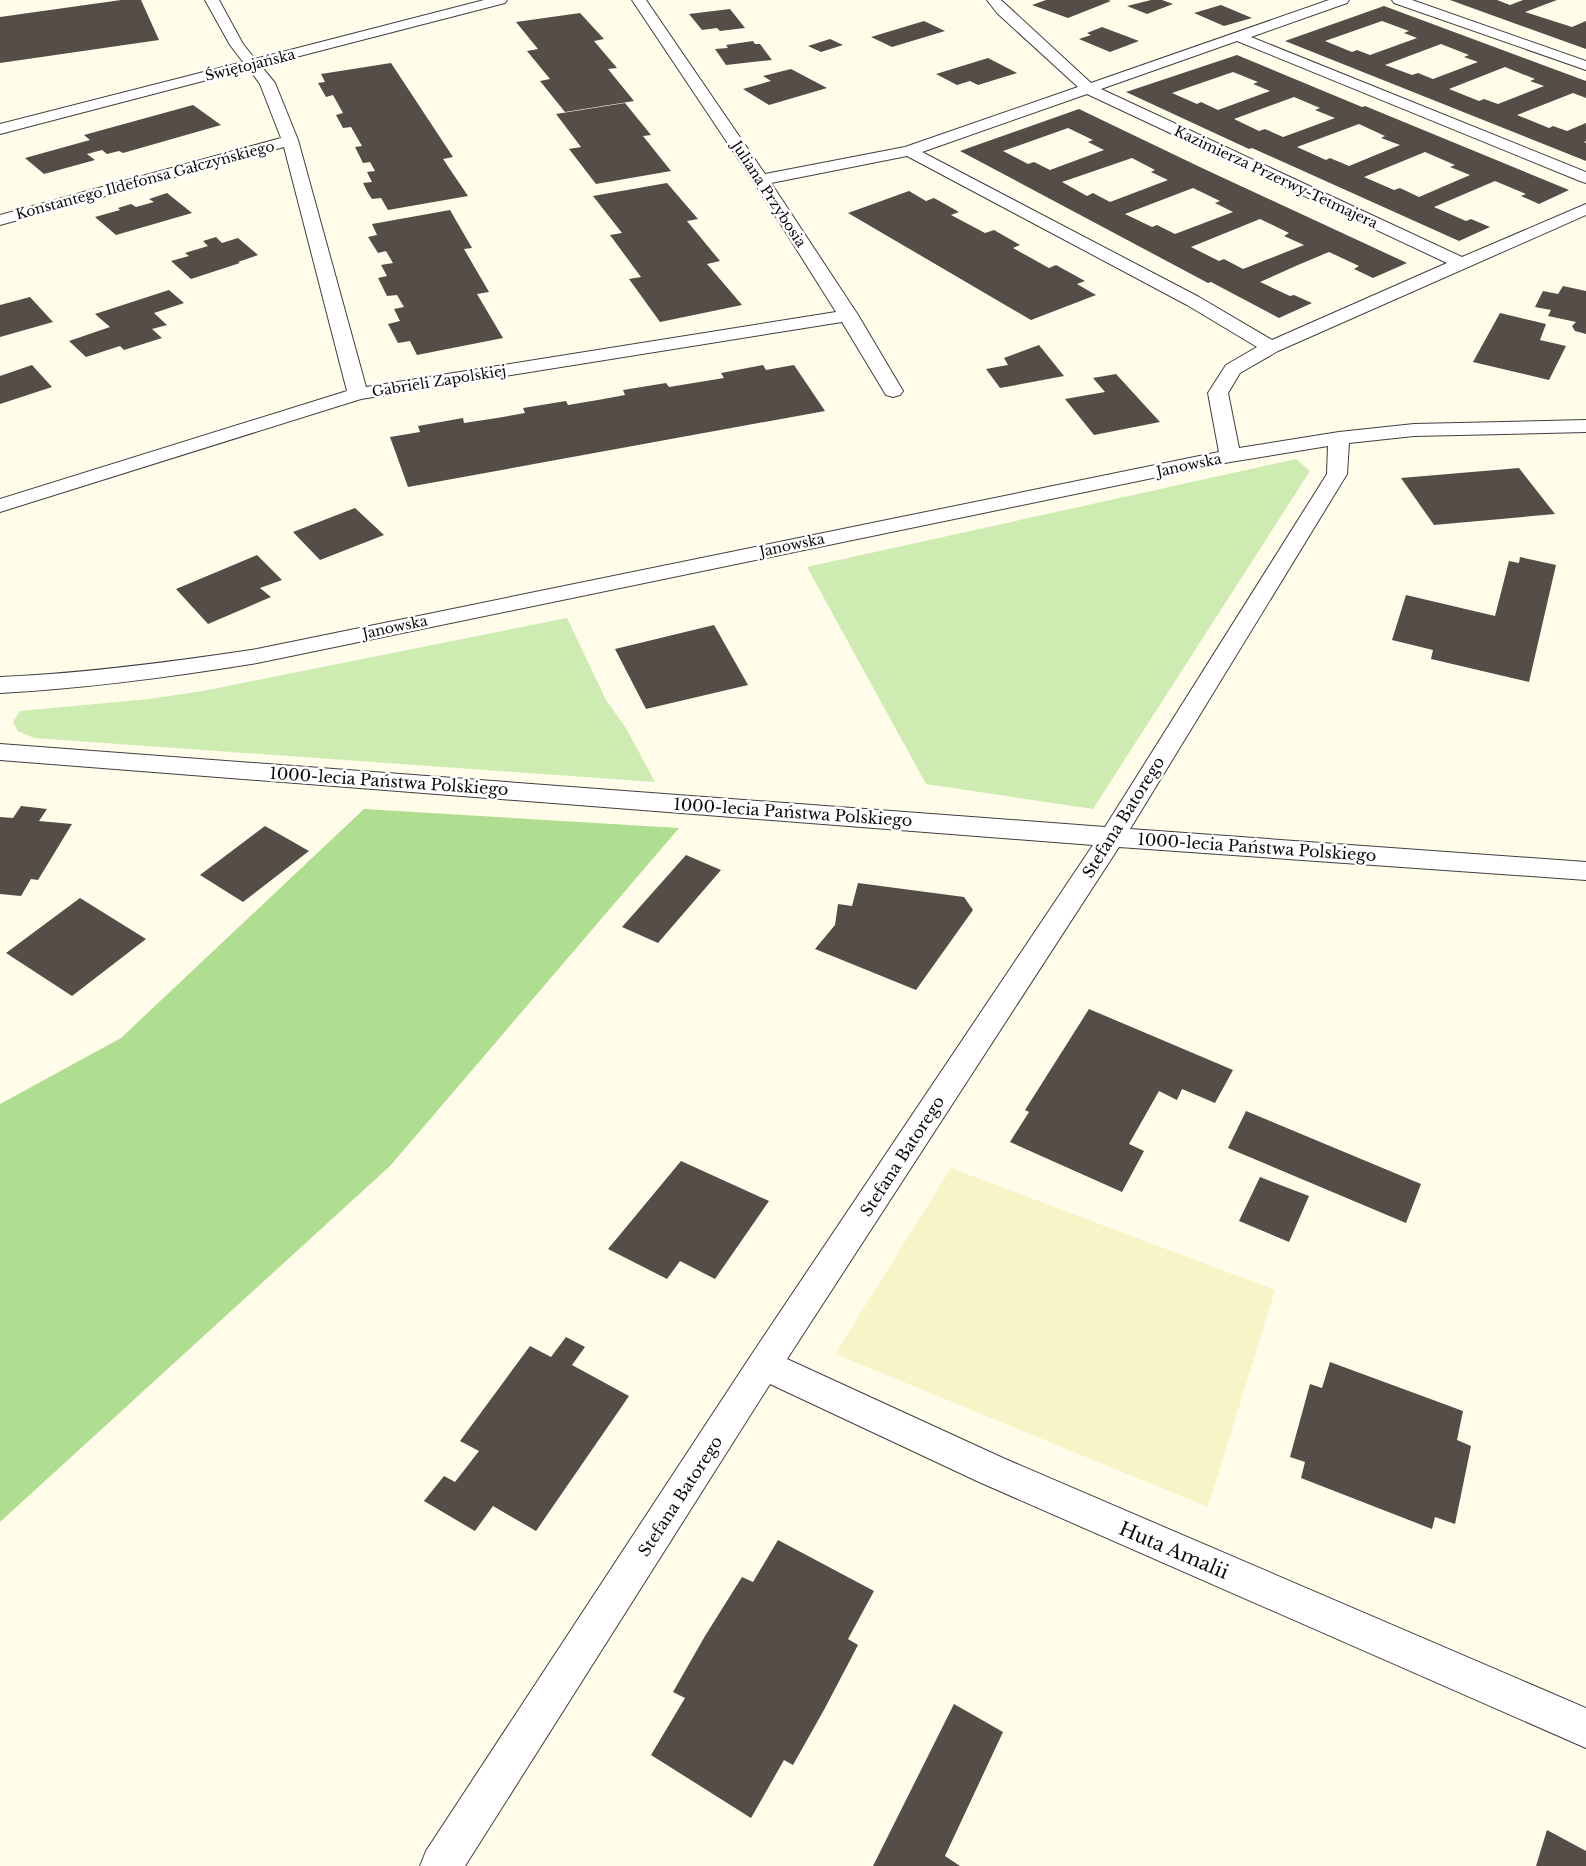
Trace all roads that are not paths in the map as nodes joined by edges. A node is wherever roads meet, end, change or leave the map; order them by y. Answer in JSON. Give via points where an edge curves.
{"nodes":[{"id":1,"x":212,"y":0,"type":"edge"},
{"id":2,"x":500,"y":0,"type":"edge"},
{"id":3,"x":639,"y":0,"type":"edge"},
{"id":4,"x":994,"y":0,"type":"edge"},
{"id":5,"x":1342,"y":0,"type":"edge"},
{"id":6,"x":1399,"y":0,"type":"edge"},
{"id":7,"x":1239,"y":37,"type":"junction"},
{"id":8,"x":253,"y":65,"type":"junction"},
{"id":9,"x":1586,"y":66,"type":"edge"},
{"id":10,"x":1089,"y":89,"type":"junction"},
{"id":11,"x":0,"y":129,"type":"edge"},
{"id":12,"x":290,"y":140,"type":"junction"},
{"id":13,"x":910,"y":151,"type":"junction"},
{"id":14,"x":1586,"y":178,"type":"edge"},
{"id":15,"x":761,"y":180,"type":"junction"},
{"id":16,"x":1586,"y":209,"type":"edge"},
{"id":17,"x":0,"y":220,"type":"edge"},
{"id":18,"x":1463,"y":264,"type":"junction"},
{"id":19,"x":849,"y":316,"type":"junction"},
{"id":20,"x":1272,"y":347,"type":"junction"},
{"id":21,"x":892,"y":391,"type":"dead end"},
{"id":22,"x":358,"y":394,"type":"junction"},
{"id":23,"x":1586,"y":426,"type":"edge"},
{"id":24,"x":1339,"y":438,"type":"junction"},
{"id":25,"x":1230,"y":456,"type":"junction"},
{"id":26,"x":0,"y":506,"type":"edge"},
{"id":27,"x":0,"y":685,"type":"edge"},
{"id":28,"x":0,"y":752,"type":"edge"},
{"id":29,"x":1112,"y":837,"type":"junction"},
{"id":30,"x":1586,"y":871,"type":"edge"},
{"id":31,"x":764,"y":1365,"type":"junction"},
{"id":32,"x":1586,"y":1728,"type":"edge"},
{"id":33,"x":441,"y":1866,"type":"edge"}],
"edges":[{"from":1,"to":8,"type":"street","name":"Gabrieli Zapolskiej","via":[[237,45]]},
{"from":2,"to":8,"type":"street","name":"Świętojańska"},
{"from":3,"to":15,"type":"street","name":"Juliana Przybosia"},
{"from":4,"to":10,"type":"street","name":"Kazimierza Przerwy-Tetmajera"},
{"from":5,"to":7,"type":"street"},
{"from":6,"to":9,"type":"street"},
{"from":7,"to":10,"type":"street"},
{"from":7,"to":14,"type":"street"},
{"from":8,"to":11,"type":"street","name":"Świętojańska"},
{"from":8,"to":12,"type":"street","name":"Gabrieli Zapolskiej","via":[[267,82]]},
{"from":10,"to":13,"type":"street"},
{"from":10,"to":18,"type":"street","name":"Kazimierza Przerwy-Tetmajera"},
{"from":12,"to":17,"type":"street","name":"Konstantego Ildefonsa Gałczyńskiego"},
{"from":12,"to":22,"type":"street","name":"Gabrieli Zapolskiej"},
{"from":13,"to":15,"type":"street"},
{"from":13,"to":20,"type":"street","via":[[1193,301]]},
{"from":15,"to":19,"type":"street","name":"Juliana Przybosia"},
{"from":16,"to":18,"type":"street"},
{"from":18,"to":20,"type":"street"},
{"from":19,"to":21,"type":"street","name":"Juliana Przybosia"},
{"from":19,"to":22,"type":"street","name":"Gabrieli Zapolskiej"},
{"from":20,"to":25,"type":"street","via":[[1233,369],[1218,393]]},
{"from":22,"to":26,"type":"street"},
{"from":23,"to":24,"type":"street","name":"Janowska","via":[[1414,430]]},
{"from":24,"to":25,"type":"street","name":"Janowska"},
{"from":24,"to":29,"type":"street","name":"Stefana Batorego","via":[[1337,474]]},
{"from":25,"to":27,"type":"street","name":"Janowska","via":[[257,656],[156,672]]},
{"from":28,"to":29,"type":"street","name":"1000-lecia Państwa Polskiego"},
{"from":29,"to":30,"type":"street","name":"1000-lecia Państwa Polskiego"},
{"from":29,"to":31,"type":"street","name":"Stefana Batorego"},
{"from":31,"to":32,"type":"street","name":"Huta Amalii","via":[[991,1470]]},
{"from":31,"to":33,"type":"street","name":"Stefana Batorego"}]}
